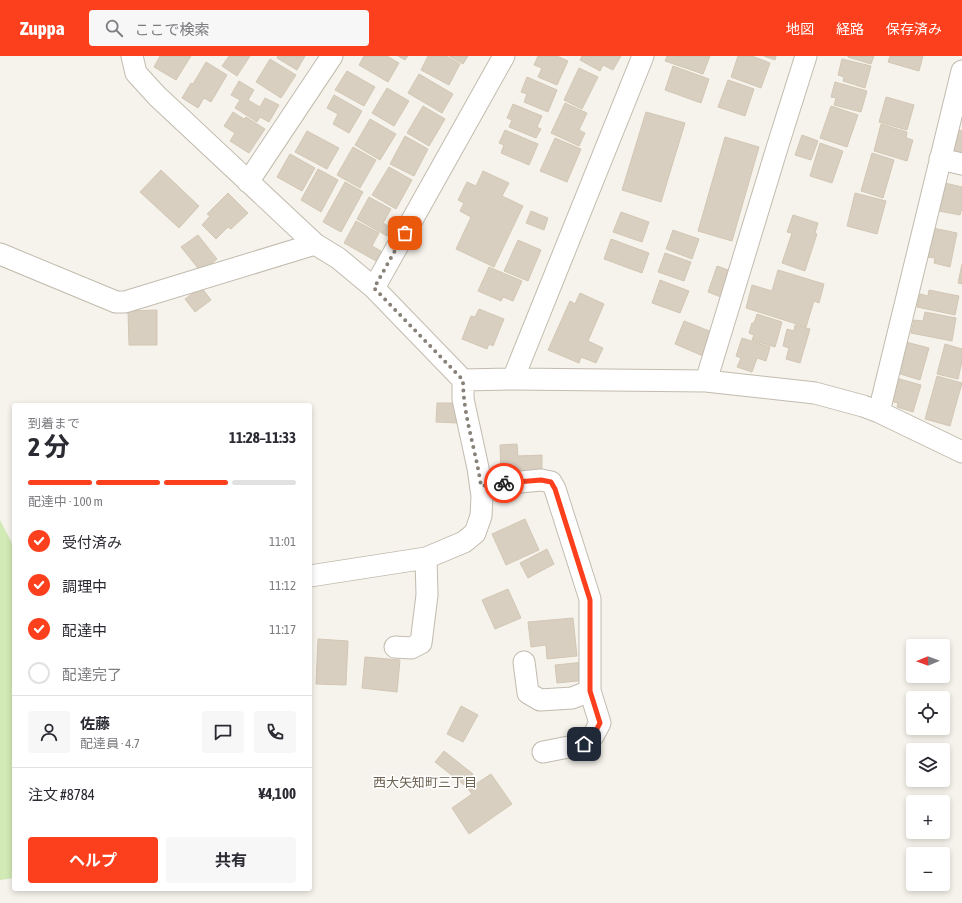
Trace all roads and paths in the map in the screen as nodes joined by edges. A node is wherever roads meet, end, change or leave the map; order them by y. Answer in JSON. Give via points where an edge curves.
{"nodes":[{"id":1,"x":132,"y":56,"type":"edge"},
{"id":2,"x":332,"y":56,"type":"edge"},
{"id":3,"x":504,"y":56,"type":"edge"},
{"id":4,"x":643,"y":56,"type":"edge"},
{"id":5,"x":806,"y":56,"type":"edge"},
{"id":6,"x":962,"y":70,"type":"edge"},
{"id":7,"x":940,"y":159,"type":"junction"},
{"id":8,"x":962,"y":164,"type":"edge"},
{"id":9,"x":248,"y":182,"type":"junction"},
{"id":10,"x":315,"y":244,"type":"junction"},
{"id":11,"x":0,"y":254,"type":"edge"},
{"id":12,"x":374,"y":288,"type":"junction"},
{"id":13,"x":513,"y":379,"type":"junction"},
{"id":14,"x":463,"y":380,"type":"junction"},
{"id":15,"x":706,"y":381,"type":"junction"},
{"id":16,"x":879,"y":412,"type":"junction"},
{"id":17,"x":962,"y":452,"type":"edge"},
{"id":18,"x":481,"y":486,"type":"junction"},
{"id":19,"x":426,"y":558,"type":"junction"},
{"id":20,"x":312,"y":576,"type":"edge"},
{"id":21,"x":395,"y":647,"type":"dead end"},
{"id":22,"x":524,"y":662,"type":"dead end"},
{"id":23,"x":590,"y":691,"type":"junction"},
{"id":24,"x":543,"y":752,"type":"dead end"}],
"edges":[{"from":1,"to":9,"type":"street","via":[[136,73],[157,96]]},
{"from":2,"to":9,"type":"street"},
{"from":3,"to":12,"type":"street"},
{"from":4,"to":13,"type":"street"},
{"from":5,"to":15,"type":"street"},
{"from":6,"to":7,"type":"street"},
{"from":7,"to":8,"type":"street"},
{"from":7,"to":16,"type":"street"},
{"from":9,"to":10,"type":"street"},
{"from":10,"to":11,"type":"street","via":[[125,302],[116,302]]},
{"from":10,"to":12,"type":"street","via":[[338,258]]},
{"from":12,"to":14,"type":"street"},
{"from":13,"to":14,"type":"street"},
{"from":13,"to":15,"type":"street"},
{"from":14,"to":18,"type":"street","via":[[463,399]]},
{"from":15,"to":16,"type":"street","via":[[815,394]]},
{"from":16,"to":17,"type":"street"},
{"from":18,"to":19,"type":"street","via":[[481,516],[475,533],[464,542]]},
{"from":18,"to":23,"type":"street","via":[[541,480],[551,482],[555,489],[590,600]]},
{"from":19,"to":20,"type":"street"},
{"from":19,"to":21,"type":"street","via":[[427,595],[421,643],[411,648]]},
{"from":22,"to":23,"type":"street","via":[[528,693],[540,700],[572,698]]},
{"from":23,"to":24,"type":"street","via":[[600,723],[593,736],[584,744]]}]}
